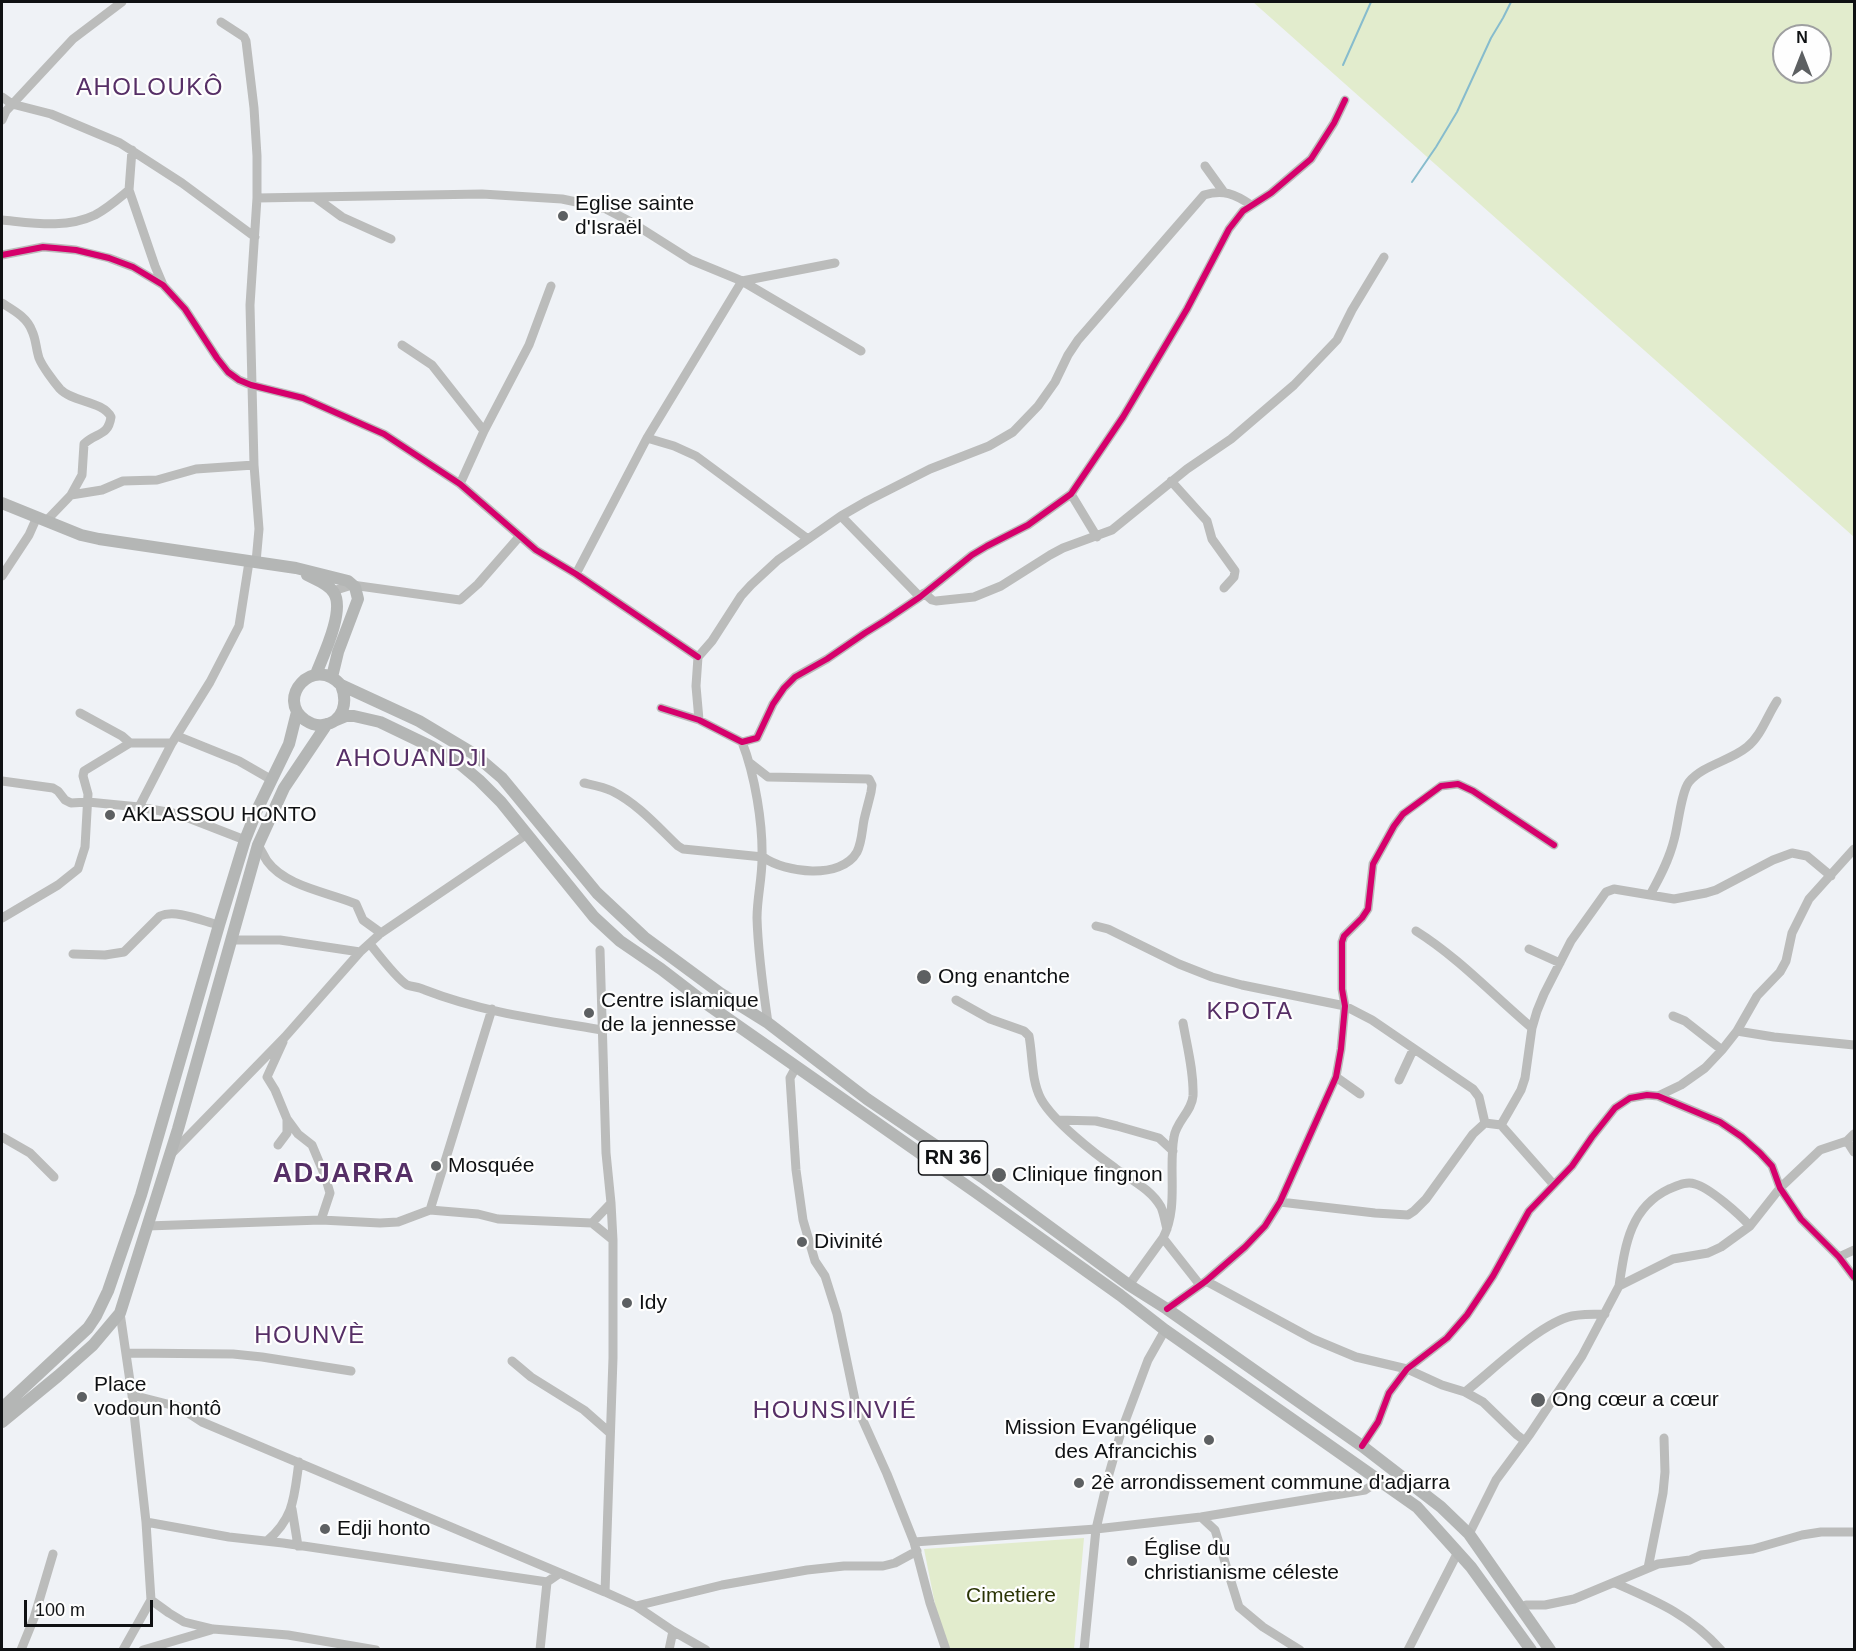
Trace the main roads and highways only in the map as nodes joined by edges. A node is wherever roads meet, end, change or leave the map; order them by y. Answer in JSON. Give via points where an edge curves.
{"nodes":[{"id":1,"x":2,"y":503,"type":"edge"},
{"id":2,"x":296,"y":568,"type":"junction"},
{"id":3,"x":316,"y":674,"type":"junction"},
{"id":4,"x":337,"y":681,"type":"junction"},
{"id":5,"x":297,"y":712,"type":"junction"},
{"id":6,"x":330,"y":723,"type":"junction"},
{"id":7,"x":2,"y":1408,"type":"edge"},
{"id":8,"x":2,"y":1422,"type":"edge"},
{"id":9,"x":1531,"y":1650,"type":"edge"},
{"id":10,"x":1550,"y":1650,"type":"edge"}],
"edges":[{"from":1,"to":2,"type":"main road","via":[[99,539]]},
{"from":2,"to":3,"type":"main road","via":[[330,587],[338,604]]},
{"from":2,"to":4,"type":"main road","via":[[330,575],[355,587],[358,598],[338,652]]},
{"from":3,"to":4,"type":"main road"},
{"from":3,"to":5,"type":"main road","via":[[297,688]]},
{"from":4,"to":6,"type":"main road","via":[[345,695],[345,705],[341,715]]},
{"from":4,"to":10,"type":"main road","number":"RN 36","via":[[419,721],[474,754],[502,778],[597,893],[644,937],[768,1023],[867,1099],[1362,1446],[1442,1507],[1469,1534]]},
{"from":5,"to":6,"type":"main road","via":[[310,723]]},
{"from":5,"to":7,"type":"main road","via":[[290,744],[245,840],[141,1195],[108,1290],[88,1328]]},
{"from":6,"to":8,"type":"main road","via":[[285,788],[258,845],[120,1313],[93,1345]]},
{"from":6,"to":9,"type":"main road","number":"RN 36","via":[[346,716],[369,718],[402,731],[460,764],[501,802],[583,904],[620,941],[1417,1507],[1471,1567]]}]}
